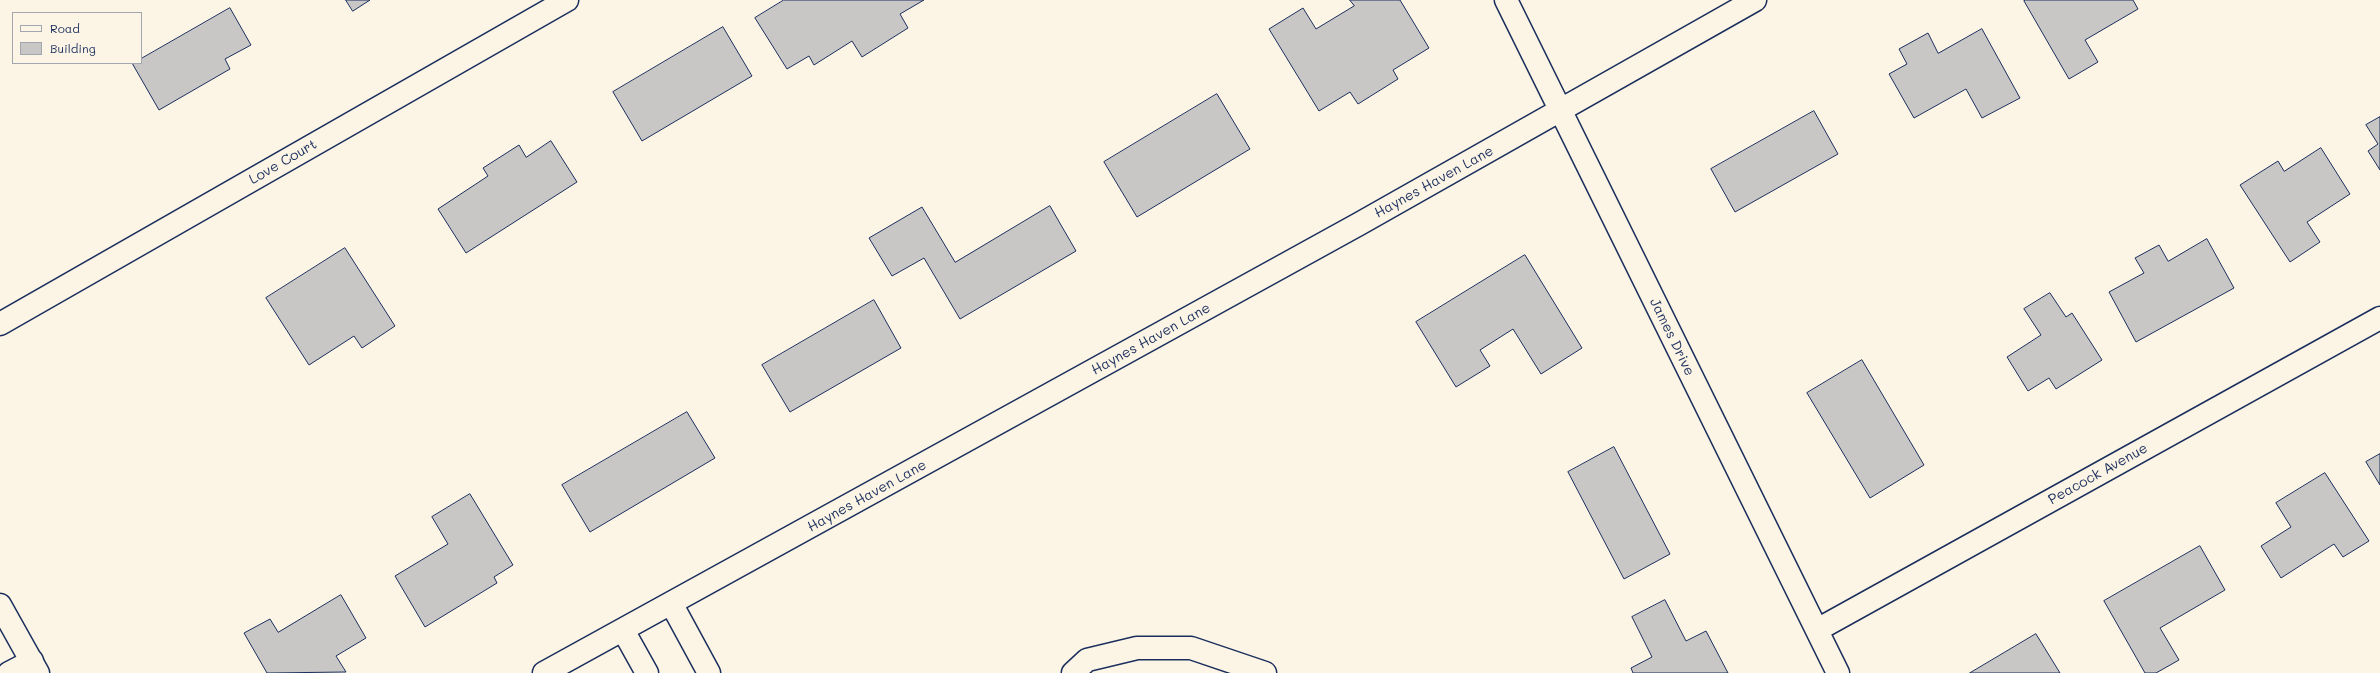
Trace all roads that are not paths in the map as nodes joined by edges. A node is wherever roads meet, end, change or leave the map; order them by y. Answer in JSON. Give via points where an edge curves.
{"nodes":[{"id":1,"x":567,"y":0,"type":"edge"},
{"id":2,"x":1506,"y":0,"type":"edge"},
{"id":3,"x":1754,"y":0,"type":"edge"},
{"id":4,"x":1561,"y":111,"type":"junction"},
{"id":5,"x":2380,"y":318,"type":"edge"},
{"id":6,"x":0,"y":324,"type":"edge"},
{"id":7,"x":671,"y":603,"type":"junction"},
{"id":8,"x":0,"y":605,"type":"edge"},
{"id":9,"x":623,"y":630,"type":"junction"},
{"id":10,"x":1817,"y":630,"type":"junction"},
{"id":11,"x":35,"y":667,"type":"edge"},
{"id":12,"x":9,"y":673,"type":"edge"},
{"id":13,"x":544,"y":673,"type":"edge"},
{"id":14,"x":647,"y":673,"type":"edge"},
{"id":15,"x":709,"y":673,"type":"edge"},
{"id":16,"x":1073,"y":673,"type":"edge"},
{"id":17,"x":1265,"y":673,"type":"edge"},
{"id":18,"x":1838,"y":673,"type":"edge"}],
"edges":[{"from":1,"to":6,"type":"street","name":"Love Court"},
{"from":2,"to":4,"type":"street","name":"James Drive"},
{"from":3,"to":4,"type":"street","name":"Haynes Haven Lane"},
{"from":4,"to":7,"type":"street","name":"Haynes Haven Lane"},
{"from":4,"to":10,"type":"street","name":"James Drive"},
{"from":5,"to":10,"type":"street","name":"Peacock Avenue"},
{"from":7,"to":9,"type":"street","name":"Haynes Haven Lane"},
{"from":7,"to":15,"type":"street"},
{"from":8,"to":11,"type":"street"},
{"from":9,"to":13,"type":"street","name":"Haynes Haven Lane"},
{"from":9,"to":14,"type":"street"},
{"from":10,"to":18,"type":"street","name":"James Drive"},
{"from":11,"to":12,"type":"street"},
{"from":16,"to":17,"type":"street","via":[[1087,660],[1137,648],[1191,648]]}]}
